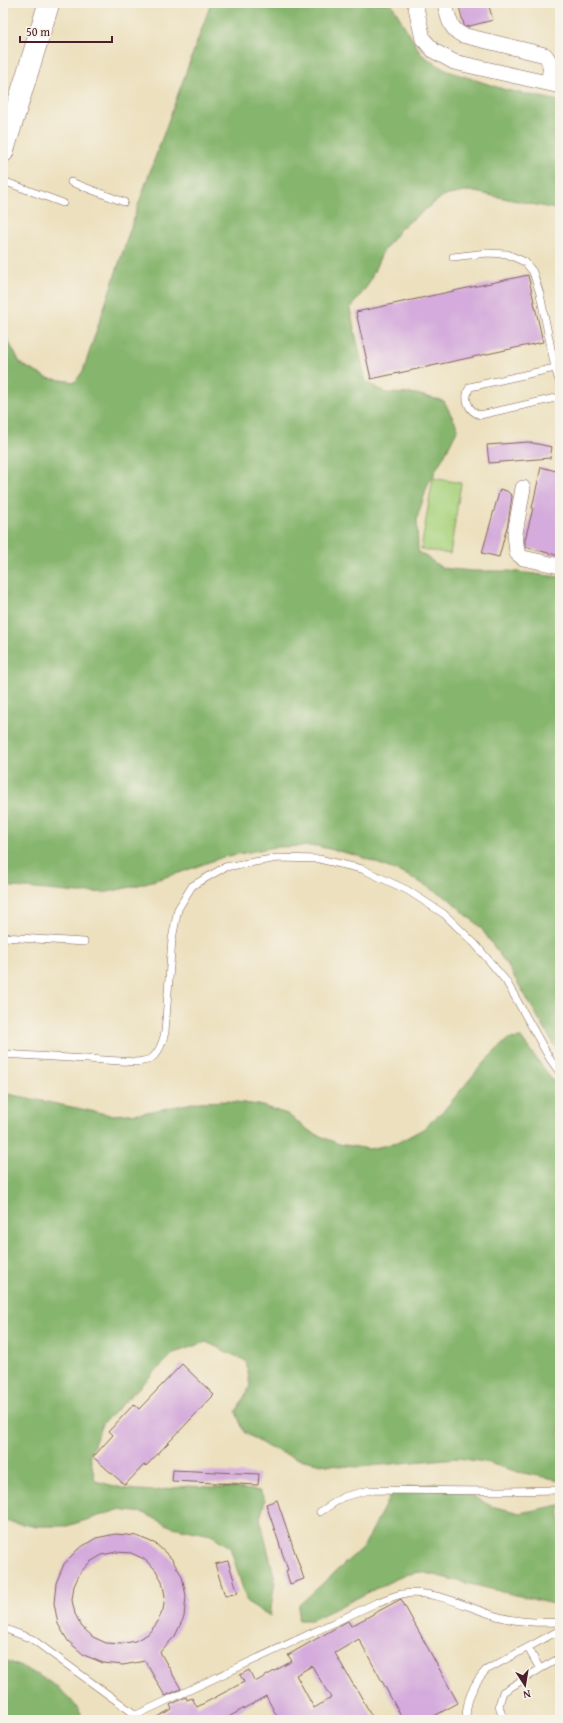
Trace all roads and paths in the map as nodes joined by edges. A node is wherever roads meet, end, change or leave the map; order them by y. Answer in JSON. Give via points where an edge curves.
{"nodes":[{"id":1,"x":49,"y":3,"type":"edge"},
{"id":2,"x":414,"y":3,"type":"edge"},
{"id":3,"x":446,"y":3,"type":"edge"},
{"id":4,"x":554,"y":84,"type":"edge"},
{"id":5,"x":3,"y":152,"type":"edge"},
{"id":6,"x":3,"y":181,"type":"edge"},
{"id":7,"x":71,"y":182,"type":"dead end"},
{"id":8,"x":124,"y":202,"type":"dead end"},
{"id":9,"x":63,"y":203,"type":"dead end"},
{"id":10,"x":452,"y":257,"type":"dead end"},
{"id":11,"x":555,"y":368,"type":"junction"},
{"id":12,"x":560,"y":384,"type":"edge"},
{"id":13,"x":560,"y":397,"type":"edge"},
{"id":14,"x":524,"y":488,"type":"dead end"},
{"id":15,"x":560,"y":566,"type":"edge"},
{"id":16,"x":3,"y":937,"type":"edge"},
{"id":17,"x":84,"y":942,"type":"dead end"},
{"id":18,"x":3,"y":1054,"type":"edge"},
{"id":19,"x":560,"y":1073,"type":"edge"},
{"id":20,"x":560,"y":1490,"type":"edge"},
{"id":21,"x":320,"y":1512,"type":"dead end"},
{"id":22,"x":560,"y":1622,"type":"edge"},
{"id":23,"x":3,"y":1628,"type":"edge"},
{"id":24,"x":560,"y":1630,"type":"edge"},
{"id":25,"x":528,"y":1648,"type":"junction"},
{"id":26,"x":560,"y":1658,"type":"edge"},
{"id":27,"x":540,"y":1669,"type":"junction"},
{"id":28,"x":135,"y":1718,"type":"edge"},
{"id":29,"x":466,"y":1720,"type":"edge"},
{"id":30,"x":503,"y":1720,"type":"edge"}],
"edges":[{"from":1,"to":5,"type":"main road"},
{"from":2,"to":4,"type":"street","via":[[423,39],[434,51],[454,62]]},
{"from":3,"to":4,"type":"street","via":[[455,32],[544,55],[549,60]]},
{"from":6,"to":9,"type":"lane"},
{"from":7,"to":8,"type":"lane"},
{"from":10,"to":11,"type":"lane","via":[[487,253],[507,254],[525,262],[533,272],[540,294]]},
{"from":11,"to":12,"type":"lane"},
{"from":11,"to":13,"type":"lane","via":[[470,388],[466,393],[467,401],[474,413],[480,415]]},
{"from":14,"to":15,"type":"street","via":[[515,533],[517,553],[523,558]]},
{"from":16,"to":17,"type":"lane"},
{"from":18,"to":19,"type":"lane","via":[[137,1062],[149,1060],[163,1042],[172,939],[178,909],[192,886],[226,867],[278,858],[319,859],[362,869],[407,890],[444,914],[475,944],[506,981],[550,1060]]},
{"from":20,"to":21,"type":"lane","via":[[370,1490],[343,1497]]},
{"from":22,"to":28,"type":"lane","via":[[517,1620],[427,1594],[400,1594],[376,1603]]},
{"from":23,"to":28,"type":"lane","via":[[32,1639]]},
{"from":24,"to":25,"type":"lane"},
{"from":25,"to":27,"type":"lane"},
{"from":25,"to":29,"type":"lane","via":[[486,1670],[478,1678],[468,1701]]},
{"from":26,"to":27,"type":"lane"},
{"from":27,"to":30,"type":"lane","via":[[503,1692],[499,1705]]}]}
